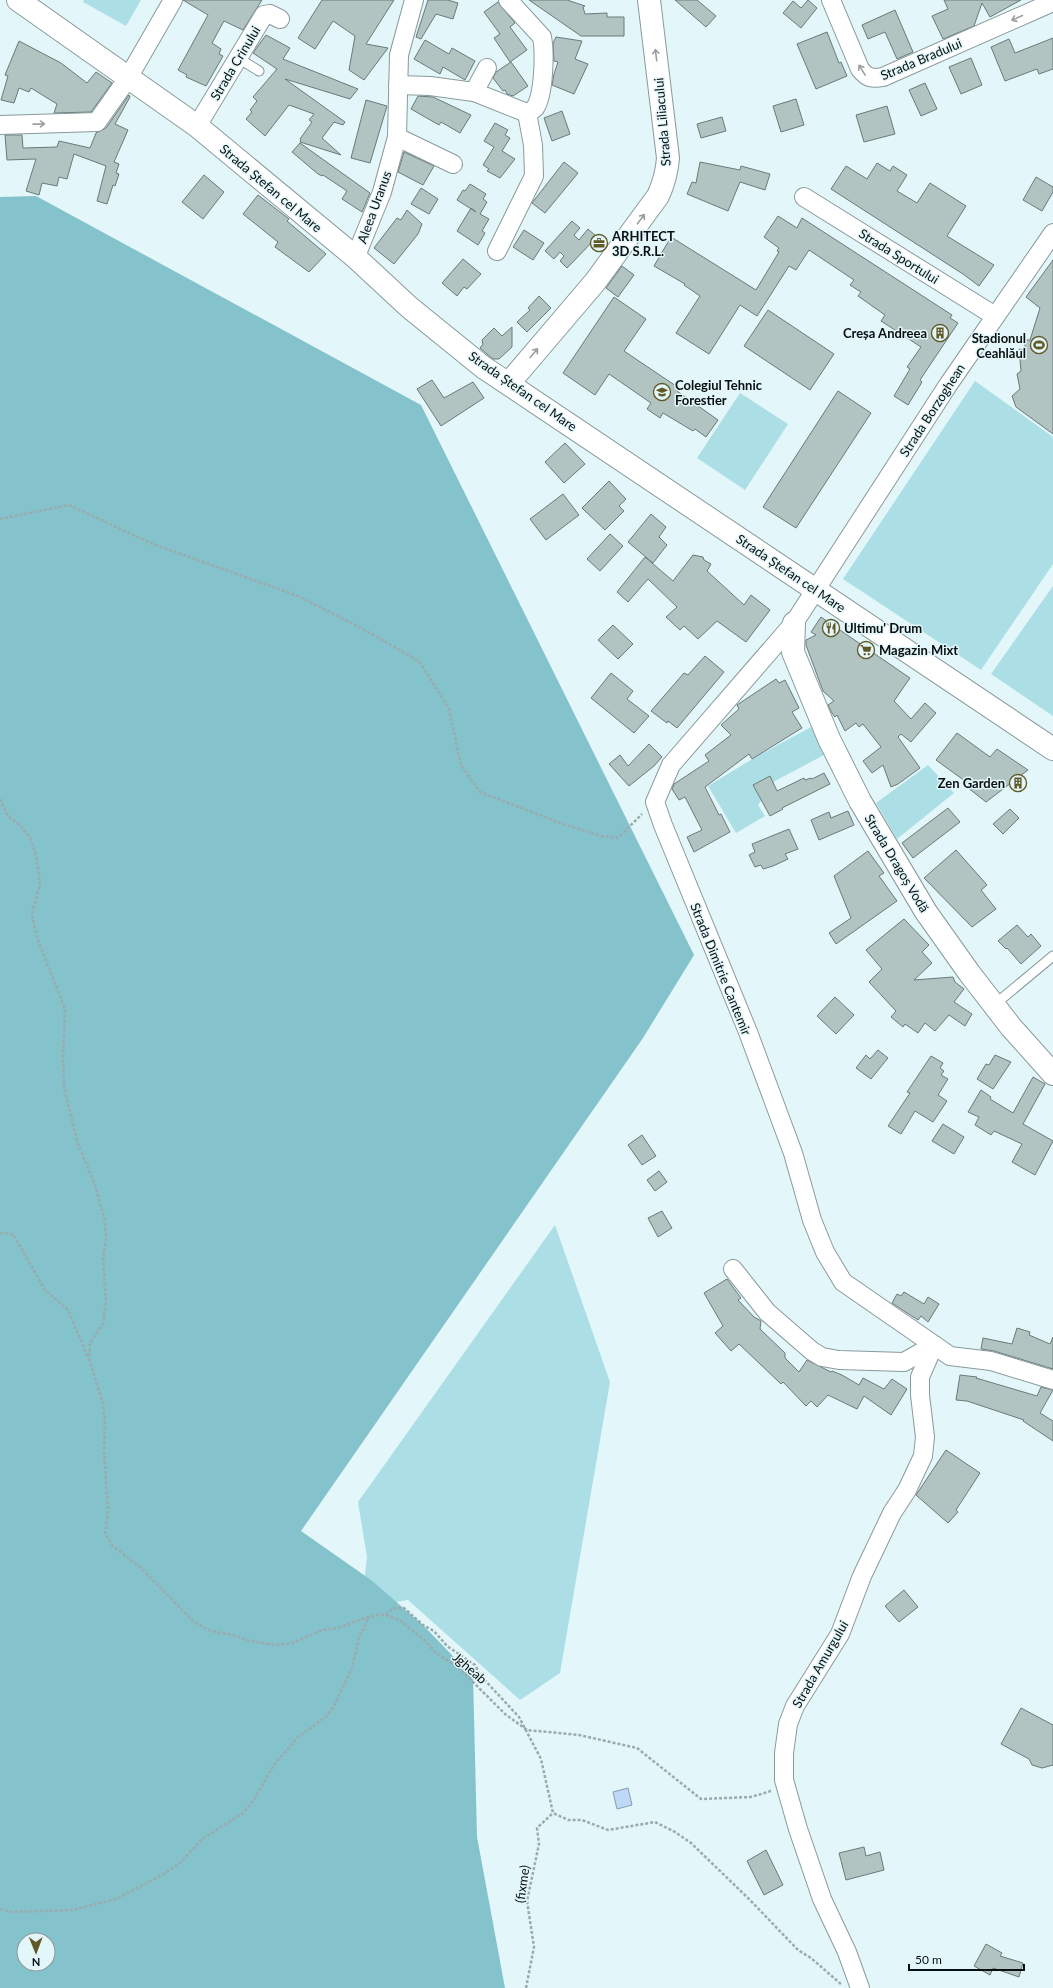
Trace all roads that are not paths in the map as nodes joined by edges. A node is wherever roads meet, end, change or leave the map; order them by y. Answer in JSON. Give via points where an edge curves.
{"nodes":[{"id":1,"x":18,"y":0,"type":"edge"},
{"id":2,"x":173,"y":0,"type":"edge"},
{"id":3,"x":414,"y":0,"type":"edge"},
{"id":4,"x":508,"y":0,"type":"edge"},
{"id":5,"x":649,"y":0,"type":"edge"},
{"id":6,"x":832,"y":0,"type":"edge"},
{"id":7,"x":1053,"y":2,"type":"edge"},
{"id":8,"x":280,"y":19,"type":"dead end"},
{"id":9,"x":238,"y":58,"type":"junction"},
{"id":10,"x":487,"y":68,"type":"dead end"},
{"id":11,"x":259,"y":71,"type":"dead end"},
{"id":12,"x":128,"y":78,"type":"junction"},
{"id":13,"x":398,"y":85,"type":"junction"},
{"id":14,"x":474,"y":92,"type":"junction"},
{"id":15,"x":527,"y":113,"type":"junction"},
{"id":16,"x":0,"y":125,"type":"edge"},
{"id":17,"x":197,"y":126,"type":"junction"},
{"id":18,"x":397,"y":137,"type":"junction"},
{"id":19,"x":453,"y":164,"type":"dead end"},
{"id":20,"x":804,"y":196,"type":"dead end"},
{"id":21,"x":1053,"y":233,"type":"edge"},
{"id":22,"x":497,"y":251,"type":"dead end"},
{"id":23,"x":354,"y":256,"type":"junction"},
{"id":24,"x":995,"y":316,"type":"junction"},
{"id":25,"x":508,"y":383,"type":"junction"},
{"id":26,"x":815,"y":590,"type":"junction"},
{"id":27,"x":794,"y":624,"type":"junction"},
{"id":28,"x":1053,"y":749,"type":"edge"},
{"id":29,"x":1053,"y":956,"type":"edge"},
{"id":30,"x":994,"y":1005,"type":"junction"},
{"id":31,"x":1053,"y":1074,"type":"edge"},
{"id":32,"x":732,"y":1269,"type":"dead end"},
{"id":33,"x":934,"y":1345,"type":"junction"},
{"id":34,"x":1053,"y":1380,"type":"edge"},
{"id":35,"x":860,"y":1988,"type":"edge"}],
"edges":[{"from":1,"to":12,"type":"street","name":"Strada Ștefan cel Mare"},
{"from":2,"to":12,"type":"street"},
{"from":3,"to":13,"type":"street","name":"Aleea Uranus","via":[[399,55]]},
{"from":4,"to":15,"type":"street","via":[[539,34],[543,43],[542,80],[538,100],[534,109]]},
{"from":25,"to":5,"type":"street","name":"Strada Liliacului","one_way":true,"via":[[594,282],[658,196],[664,183],[668,158]]},
{"from":7,"to":6,"type":"street","name":"Strada Bradului","one_way":true,"via":[[883,78],[873,79],[860,69]]},
{"from":8,"to":9,"type":"street","name":"Strada Crinului","via":[[264,14]]},
{"from":9,"to":11,"type":"lane"},
{"from":9,"to":17,"type":"street","name":"Strada Crinului"},
{"from":10,"to":14,"type":"street"},
{"from":16,"to":12,"type":"street","one_way":true,"via":[[97,122]]},
{"from":12,"to":17,"type":"street","name":"Strada Ștefan cel Mare"},
{"from":13,"to":14,"type":"street"},
{"from":13,"to":18,"type":"street","name":"Aleea Uranus"},
{"from":14,"to":15,"type":"street"},
{"from":15,"to":22,"type":"street","via":[[533,145],[534,176]]},
{"from":17,"to":23,"type":"street","name":"Strada Ștefan cel Mare"},
{"from":18,"to":19,"type":"street"},
{"from":18,"to":23,"type":"street","name":"Aleea Uranus","via":[[382,192]]},
{"from":20,"to":24,"type":"street","name":"Strada Sportului"},
{"from":21,"to":24,"type":"street","name":"Strada Borzoghean"},
{"from":23,"to":25,"type":"street","name":"Strada Ștefan cel Mare","via":[[422,316]]},
{"from":24,"to":26,"type":"street","name":"Strada Borzoghean"},
{"from":25,"to":26,"type":"street","name":"Strada Ștefan cel Mare"},
{"from":26,"to":27,"type":"street"},
{"from":26,"to":28,"type":"street","name":"Strada Ștefan cel Mare"},
{"from":27,"to":30,"type":"street","name":"Strada Dragoș Vodă","via":[[793,652],[829,739],[860,802],[926,912]]},
{"from":27,"to":33,"type":"street","name":"Strada Dimitrie Cantemir","via":[[672,766],[655,802],[793,1153],[812,1220],[825,1252],[842,1282]]},
{"from":29,"to":30,"type":"lane"},
{"from":30,"to":31,"type":"street","name":"Strada Dragoș Vodă"},
{"from":32,"to":33,"type":"street","via":[[767,1312],[812,1351],[822,1356],[839,1360],[904,1362]]},
{"from":33,"to":34,"type":"street","name":"Strada Dimitrie Cantemir","via":[[950,1356],[991,1361]]},
{"from":33,"to":35,"type":"street","name":"Strada Amurgului","via":[[920,1376],[925,1437],[923,1456],[862,1576],[840,1634],[795,1706],[788,1724],[784,1753],[784,1780],[822,1899],[847,1952]]}]}
